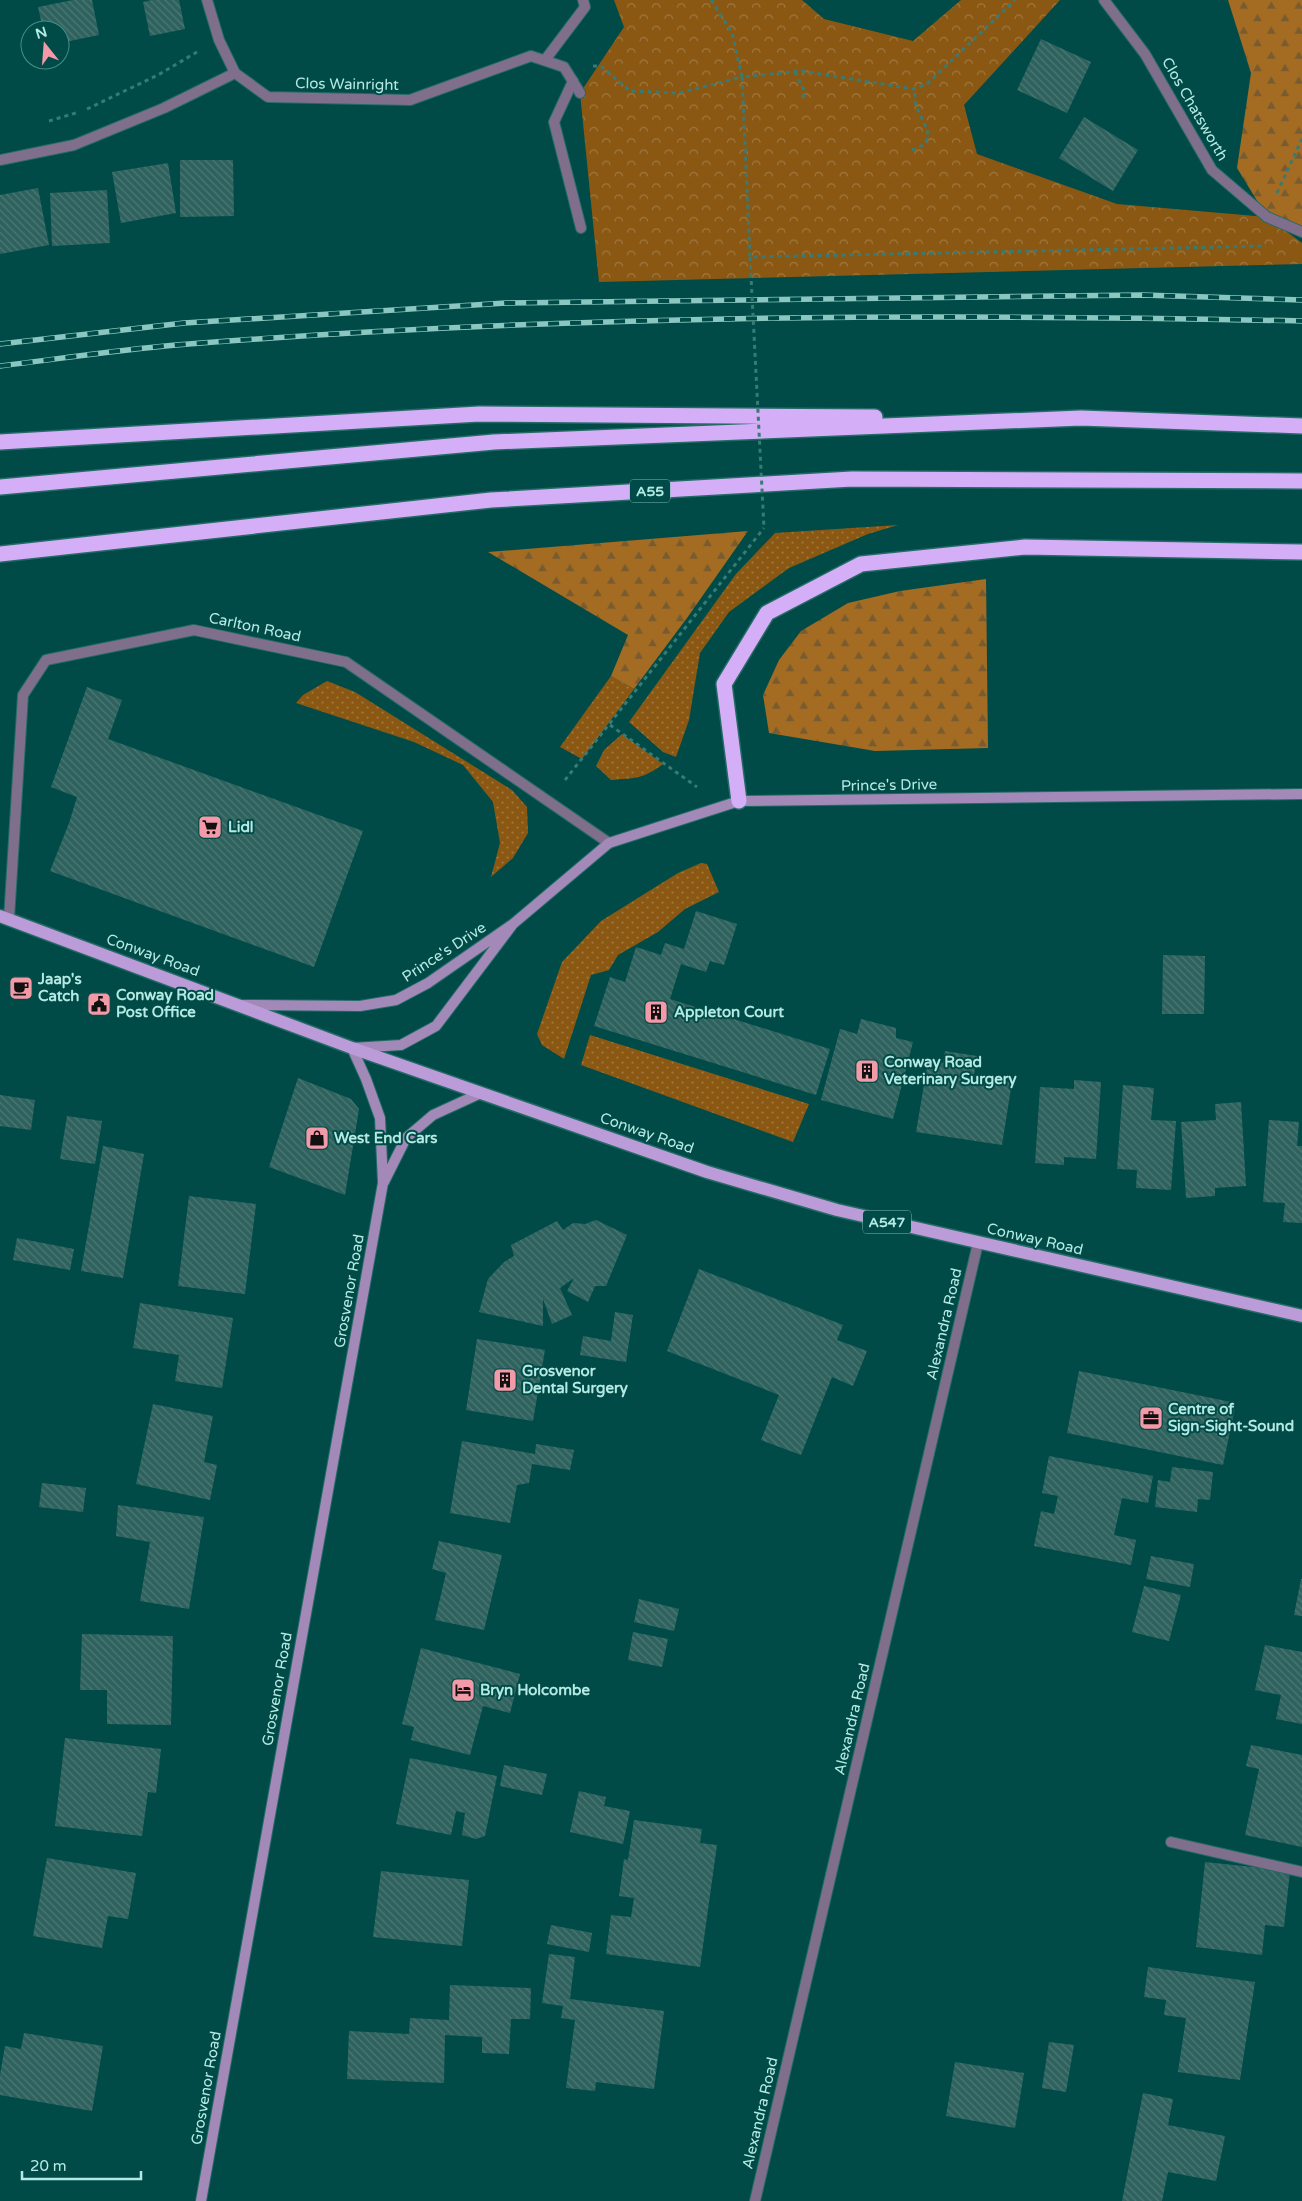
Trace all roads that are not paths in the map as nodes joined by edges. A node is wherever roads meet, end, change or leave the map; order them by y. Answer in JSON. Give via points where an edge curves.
{"nodes":[{"id":1,"x":207,"y":0,"type":"edge"},
{"id":2,"x":583,"y":0,"type":"edge"},
{"id":3,"x":1104,"y":0,"type":"edge"},
{"id":4,"x":545,"y":60,"type":"junction"},
{"id":5,"x":236,"y":73,"type":"junction"},
{"id":6,"x":573,"y":81,"type":"junction"},
{"id":7,"x":580,"y":93,"type":"dead end"},
{"id":8,"x":0,"y":160,"type":"edge"},
{"id":9,"x":580,"y":228,"type":"dead end"},
{"id":10,"x":1302,"y":232,"type":"edge"},
{"id":11,"x":1081,"y":418,"type":"junction"},
{"id":12,"x":1302,"y":426,"type":"edge"},
{"id":13,"x":0,"y":442,"type":"edge"},
{"id":14,"x":1302,"y":481,"type":"edge"},
{"id":15,"x":0,"y":487,"type":"edge"},
{"id":16,"x":1302,"y":552,"type":"edge"},
{"id":17,"x":0,"y":554,"type":"edge"},
{"id":18,"x":1302,"y":794,"type":"edge"},
{"id":19,"x":739,"y":801,"type":"junction"},
{"id":20,"x":609,"y":843,"type":"junction"},
{"id":21,"x":4,"y":918,"type":"edge"},
{"id":22,"x":513,"y":924,"type":"junction"},
{"id":23,"x":239,"y":1005,"type":"junction"},
{"id":24,"x":352,"y":1048,"type":"junction"},
{"id":25,"x":481,"y":1093,"type":"junction"},
{"id":26,"x":383,"y":1182,"type":"junction"},
{"id":27,"x":978,"y":1243,"type":"junction"},
{"id":28,"x":1302,"y":1316,"type":"edge"},
{"id":29,"x":1171,"y":1842,"type":"dead end"},
{"id":30,"x":1302,"y":1872,"type":"edge"},
{"id":31,"x":201,"y":2201,"type":"edge"},
{"id":32,"x":755,"y":2201,"type":"edge"}],
"edges":[{"from":1,"to":5,"type":"street","name":"Clos Wainright","via":[[219,40]]},
{"from":2,"to":4,"type":"street","via":[[585,7]]},
{"from":3,"to":10,"type":"street","name":"Clos Chatsworth","via":[[1145,54],[1212,170],[1266,218]]},
{"from":4,"to":5,"type":"street","name":"Clos Wainright","via":[[531,56],[410,100],[268,97]]},
{"from":4,"to":6,"type":"street","name":"Clos Wainright","via":[[564,67]]},
{"from":5,"to":8,"type":"street","via":[[164,108],[74,145]]},
{"from":6,"to":7,"type":"street"},
{"from":6,"to":9,"type":"street","via":[[554,122]]},
{"from":11,"to":12,"type":"highway"},
{"from":11,"to":13,"type":"highway","via":[[480,414]]},
{"from":11,"to":15,"type":"highway","via":[[494,442]]},
{"from":14,"to":17,"type":"highway","number":"A55","via":[[842,480],[491,500]]},
{"from":16,"to":19,"type":"highway","via":[[1025,547],[861,564],[767,613],[724,684]]},
{"from":18,"to":19,"type":"main road","name":"Prince's Drive"},
{"from":19,"to":20,"type":"main road","name":"Prince's Drive"},
{"from":20,"to":21,"type":"street","name":"Carlton Road","via":[[346,662],[194,630],[46,660],[23,695]]},
{"from":20,"to":22,"type":"main road","name":"Prince's Drive"},
{"from":21,"to":23,"type":"main road","name":"Conway Road","number":"A547"},
{"from":22,"to":23,"type":"main road","name":"Prince's Drive","via":[[428,983],[396,1000],[360,1006]]},
{"from":22,"to":24,"type":"main road","name":"Prince's Drive","via":[[436,1026],[401,1045]]},
{"from":23,"to":24,"type":"main road","name":"Conway Road","number":"A547"},
{"from":24,"to":25,"type":"main road","name":"Conway Road","number":"A547"},
{"from":24,"to":26,"type":"main road","name":"Grosvenor Road","via":[[380,1118]]},
{"from":25,"to":26,"type":"main road","name":"Grosvenor Road","via":[[432,1115],[406,1138]]},
{"from":25,"to":27,"type":"main road","name":"Conway Road","number":"A547","via":[[707,1172],[837,1210]]},
{"from":26,"to":31,"type":"main road","name":"Grosvenor Road"},
{"from":27,"to":28,"type":"main road","name":"Conway Road","number":"A547"},
{"from":27,"to":32,"type":"street","name":"Alexandra Road"},
{"from":29,"to":30,"type":"street"}]}
